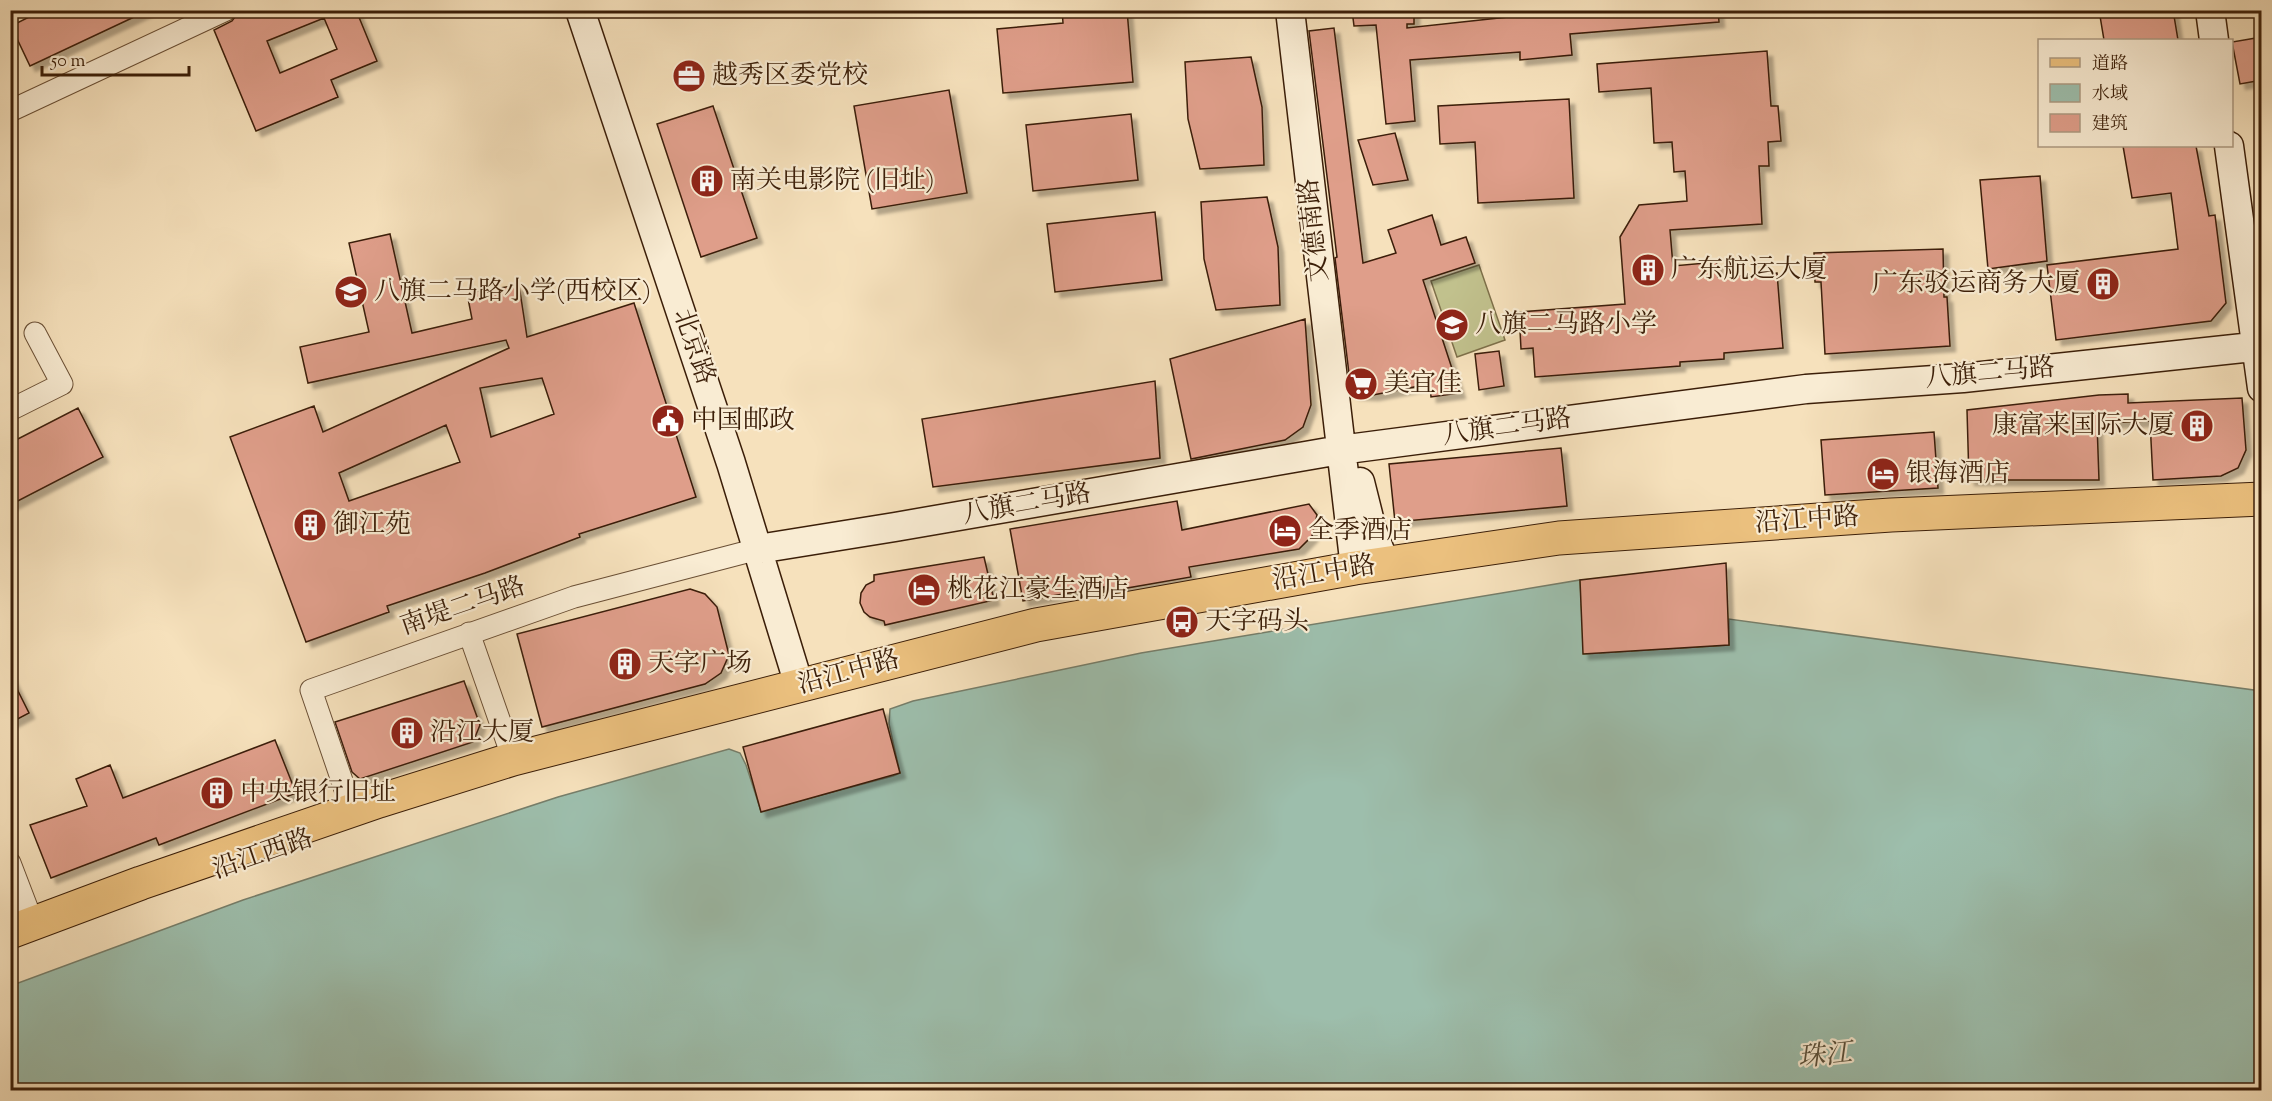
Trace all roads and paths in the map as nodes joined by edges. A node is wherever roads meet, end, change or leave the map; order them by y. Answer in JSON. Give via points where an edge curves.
{"nodes":[{"id":1,"x":226,"y":10,"type":"edge"},
{"id":2,"x":580,"y":10,"type":"edge"},
{"id":3,"x":1290,"y":10,"type":"edge"},
{"id":4,"x":2210,"y":10,"type":"edge"},
{"id":5,"x":2214,"y":39,"type":"edge"},
{"id":6,"x":10,"y":111,"type":"edge"},
{"id":7,"x":2229,"y":147,"type":"edge"},
{"id":8,"x":35,"y":333,"type":"dead end"},
{"id":9,"x":2259,"y":347,"type":"edge"},
{"id":10,"x":2262,"y":388,"type":"edge"},
{"id":11,"x":10,"y":410,"type":"edge"},
{"id":12,"x":1340,"y":450,"type":"junction"},
{"id":13,"x":2262,"y":499,"type":"edge"},
{"id":14,"x":758,"y":549,"type":"junction"},
{"id":15,"x":1370,"y":566,"type":"junction"},
{"id":16,"x":469,"y":633,"type":"junction"},
{"id":17,"x":799,"y":685,"type":"junction"},
{"id":18,"x":516,"y":766,"type":"junction"},
{"id":19,"x":352,"y":810,"type":"junction"},
{"id":20,"x":10,"y":863,"type":"edge"},
{"id":21,"x":22,"y":927,"type":"edge"},
{"id":22,"x":10,"y":946,"type":"edge"}],
"edges":[{"from":1,"to":6,"type":"street"},
{"from":2,"to":14,"type":"street","name":"北京路"},
{"from":3,"to":12,"type":"street","name":"文德南路"},
{"from":4,"to":5,"type":"street"},
{"from":7,"to":9,"type":"street"},
{"from":8,"to":11,"type":"street","via":[[62,384]]},
{"from":9,"to":10,"type":"street"},
{"from":9,"to":12,"type":"street","name":"八旗二马路","via":[[1962,378],[1806,389]]},
{"from":12,"to":14,"type":"street","name":"八旗二马路"},
{"from":12,"to":15,"type":"street","name":"文德南路"},
{"from":13,"to":15,"type":"main road","name":"沿江中路","via":[[1891,515],[1559,538]]},
{"from":14,"to":16,"type":"street","name":"南堤二马路","via":[[574,597]]},
{"from":14,"to":17,"type":"street","name":"北京路"},
{"from":15,"to":17,"type":"main road","name":"沿江中路","via":[[1036,625]]},
{"from":16,"to":18,"type":"street"},
{"from":16,"to":19,"type":"street","name":"南堤二马路","via":[[311,690]]},
{"from":17,"to":18,"type":"main road","name":"沿江中路"},
{"from":18,"to":19,"type":"main road","name":"沿江西路"},
{"from":18,"to":22,"type":"main road","name":"沿江西路"},
{"from":19,"to":21,"type":"main road","name":"沿江西路"},
{"from":20,"to":21,"type":"street"}]}
